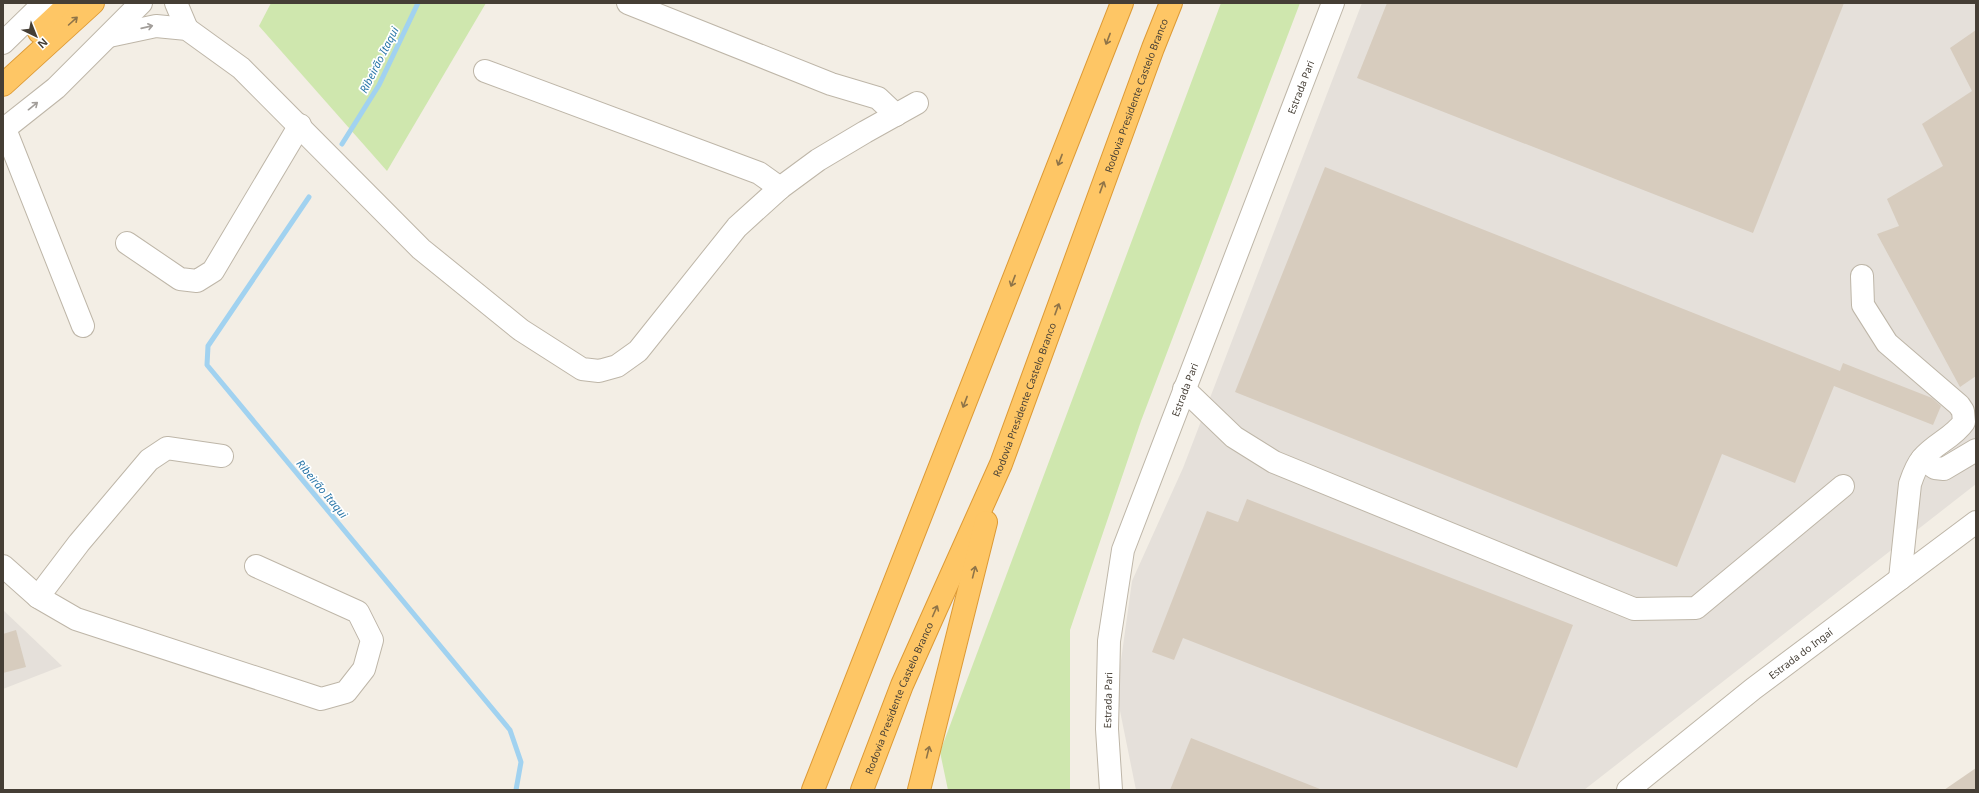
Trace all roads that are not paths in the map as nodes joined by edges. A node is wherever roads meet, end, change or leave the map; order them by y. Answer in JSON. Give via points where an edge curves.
{"nodes":[{"id":1,"x":44,"y":3,"type":"edge"},
{"id":2,"x":70,"y":3,"type":"edge"},
{"id":3,"x":93,"y":3,"type":"edge"},
{"id":4,"x":141,"y":3,"type":"edge"},
{"id":5,"x":176,"y":3,"type":"edge"},
{"id":6,"x":628,"y":3,"type":"edge"},
{"id":7,"x":1122,"y":3,"type":"edge"},
{"id":8,"x":1171,"y":3,"type":"edge"},
{"id":9,"x":1333,"y":3,"type":"edge"},
{"id":10,"x":187,"y":29,"type":"junction"},
{"id":11,"x":109,"y":36,"type":"junction"},
{"id":12,"x":3,"y":42,"type":"edge"},
{"id":13,"x":3,"y":64,"type":"edge"},
{"id":14,"x":485,"y":71,"type":"dead end"},
{"id":15,"x":3,"y":85,"type":"edge"},
{"id":16,"x":917,"y":103,"type":"dead end"},
{"id":17,"x":896,"y":114,"type":"junction"},
{"id":18,"x":300,"y":125,"type":"junction"},
{"id":19,"x":4,"y":130,"type":"edge"},
{"id":20,"x":780,"y":188,"type":"junction"},
{"id":21,"x":127,"y":243,"type":"dead end"},
{"id":22,"x":1862,"y":276,"type":"dead end"},
{"id":23,"x":83,"y":326,"type":"dead end"},
{"id":24,"x":1184,"y":389,"type":"junction"},
{"id":25,"x":1976,"y":450,"type":"edge"},
{"id":26,"x":222,"y":456,"type":"dead end"},
{"id":27,"x":1922,"y":459,"type":"junction"},
{"id":28,"x":1001,"y":464,"type":"junction"},
{"id":29,"x":1843,"y":486,"type":"dead end"},
{"id":30,"x":1976,"y":522,"type":"edge"},
{"id":31,"x":3,"y":566,"type":"edge"},
{"id":32,"x":256,"y":566,"type":"dead end"},
{"id":33,"x":1900,"y":579,"type":"junction"},
{"id":34,"x":38,"y":597,"type":"junction"},
{"id":35,"x":813,"y":790,"type":"edge"},
{"id":36,"x":862,"y":790,"type":"edge"},
{"id":37,"x":919,"y":790,"type":"edge"},
{"id":38,"x":1111,"y":790,"type":"edge"},
{"id":39,"x":1628,"y":790,"type":"edge"}],
"edges":[{"from":1,"to":12,"type":"street"},
{"from":2,"to":13,"type":"highway"},
{"from":15,"to":3,"type":"highway","one_way":true},
{"from":4,"to":11,"type":"street"},
{"from":5,"to":10,"type":"street"},
{"from":6,"to":17,"type":"street","via":[[831,84],[878,98]]},
{"from":7,"to":35,"type":"highway","one_way":true},
{"from":28,"to":8,"type":"highway","name":"Rodovia Presidente Castelo Branco","one_way":true},
{"from":9,"to":24,"type":"street","name":"Estrada Pari"},
{"from":11,"to":10,"type":"street","one_way":true,"via":[[156,26]]},
{"from":10,"to":18,"type":"street","via":[[241,68]]},
{"from":19,"to":11,"type":"street","one_way":true,"via":[[56,88]]},
{"from":14,"to":20,"type":"street","via":[[759,173]]},
{"from":16,"to":17,"type":"street"},
{"from":17,"to":20,"type":"street","via":[[818,160]]},
{"from":18,"to":20,"type":"street","via":[[421,250],[521,330],[582,369],[599,371],[616,366],[638,351],[737,227]]},
{"from":18,"to":21,"type":"street","via":[[212,271],[197,281],[180,279]]},
{"from":19,"to":23,"type":"street"},
{"from":22,"to":27,"type":"street","via":[[1863,305],[1886,343],[1963,411],[1964,422],[1959,430]]},
{"from":24,"to":29,"type":"street","via":[[1234,438],[1274,462],[1634,609],[1696,608]]},
{"from":24,"to":38,"type":"street","name":"Estrada Pari","via":[[1123,550],[1109,641],[1107,729]]},
{"from":25,"to":27,"type":"street","via":[[1944,469],[1935,468]]},
{"from":26,"to":34,"type":"street","via":[[167,448],[149,460],[79,543]]},
{"from":27,"to":33,"type":"street","via":[[1914,471],[1910,484]]},
{"from":36,"to":28,"type":"highway","name":"Rodovia Presidente Castelo Branco","one_way":true,"via":[[902,685]]},
{"from":37,"to":28,"type":"highway","one_way":true},
{"from":30,"to":33,"type":"street","name":"Estrada do Ingaí"},
{"from":31,"to":34,"type":"street"},
{"from":32,"to":34,"type":"street","via":[[358,612],[372,640],[364,669],[346,692],[321,699],[76,620]]},
{"from":33,"to":39,"type":"street","name":"Estrada do Ingaí","via":[[1753,689]]}]}
